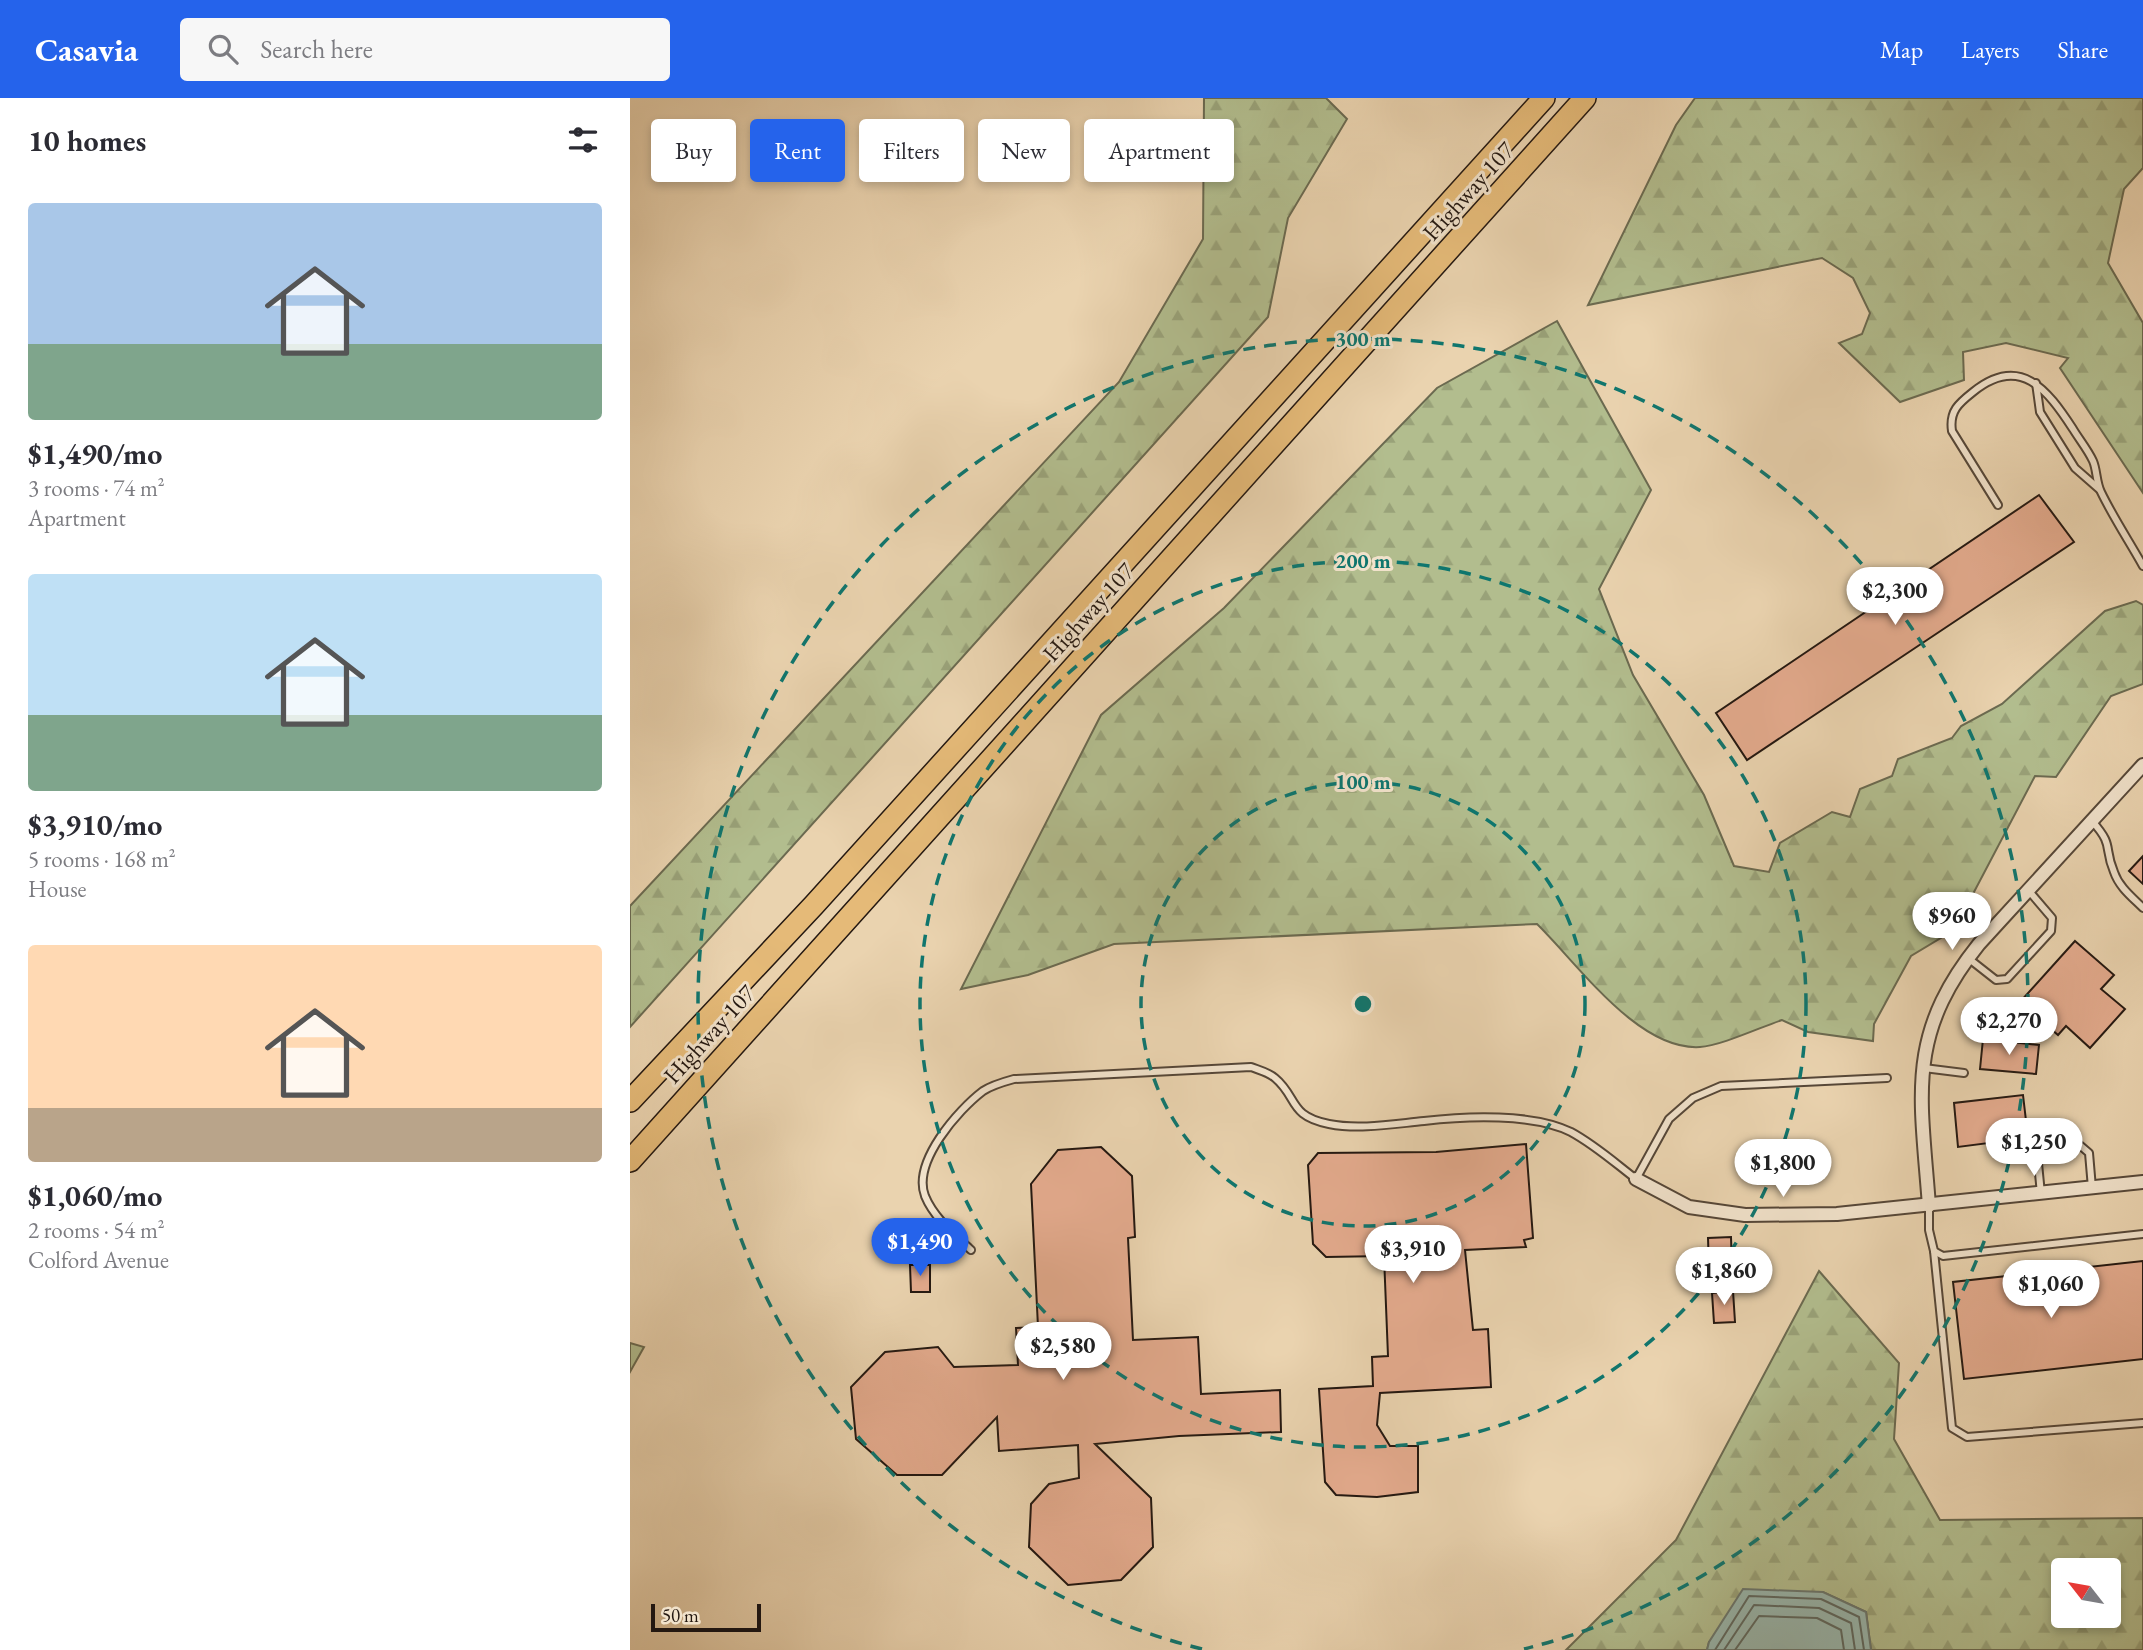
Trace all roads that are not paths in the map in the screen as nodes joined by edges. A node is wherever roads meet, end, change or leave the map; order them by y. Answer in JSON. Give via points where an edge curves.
{"nodes":[{"id":1,"x":1544,"y":98,"type":"edge"},
{"id":2,"x":1585,"y":98,"type":"edge"},
{"id":3,"x":2036,"y":383,"type":"junction"},
{"id":4,"x":2099,"y":489,"type":"junction"},
{"id":5,"x":1998,"y":505,"type":"dead end"},
{"id":6,"x":2143,"y":566,"type":"edge"},
{"id":7,"x":2143,"y":765,"type":"edge"},
{"id":8,"x":2092,"y":821,"type":"junction"},
{"id":9,"x":2029,"y":891,"type":"junction"},
{"id":10,"x":2143,"y":908,"type":"edge"},
{"id":11,"x":1968,"y":958,"type":"junction"},
{"id":12,"x":1922,"y":1068,"type":"junction"},
{"id":13,"x":1964,"y":1073,"type":"dead end"},
{"id":14,"x":1886,"y":1079,"type":"dead end"},
{"id":15,"x":630,"y":1101,"type":"edge"},
{"id":16,"x":630,"y":1161,"type":"edge"},
{"id":17,"x":1636,"y":1179,"type":"junction"},
{"id":18,"x":2143,"y":1182,"type":"edge"},
{"id":19,"x":2092,"y":1188,"type":"junction"},
{"id":20,"x":2041,"y":1194,"type":"junction"},
{"id":21,"x":1929,"y":1206,"type":"junction"},
{"id":22,"x":2143,"y":1234,"type":"edge"},
{"id":23,"x":971,"y":1250,"type":"dead end"},
{"id":24,"x":1934,"y":1251,"type":"junction"},
{"id":25,"x":2143,"y":1423,"type":"edge"}],
"edges":[{"from":1,"to":15,"type":"highway","name":"Highway 107","via":[[814,905]]},
{"from":2,"to":16,"type":"highway","name":"Highway 107"},
{"from":3,"to":4,"type":"lane","via":[[2054,400],[2093,461]]},
{"from":3,"to":4,"type":"lane","via":[[2040,412],[2075,468]]},
{"from":3,"to":5,"type":"lane","via":[[2004,375],[1982,385],[1957,405],[1950,418],[1952,430]]},
{"from":4,"to":6,"type":"lane"},
{"from":7,"to":8,"type":"street"},
{"from":8,"to":9,"type":"street"},
{"from":8,"to":10,"type":"lane","via":[[2108,839],[2114,872],[2123,889]]},
{"from":9,"to":11,"type":"street"},
{"from":9,"to":11,"type":"lane","via":[[2052,918],[2052,931],[2007,979],[1996,980]]},
{"from":11,"to":12,"type":"street","via":[[1931,1024]]},
{"from":12,"to":13,"type":"lane"},
{"from":12,"to":21,"type":"street"},
{"from":14,"to":17,"type":"lane","via":[[1721,1086],[1693,1098],[1669,1119]]},
{"from":17,"to":21,"type":"street","via":[[1689,1207],[1745,1216]]},
{"from":17,"to":23,"type":"lane","via":[[1570,1132],[1543,1122],[1482,1119],[1349,1128],[1325,1124],[1304,1116],[1276,1079],[1251,1067],[1014,1079],[984,1091],[967,1107],[937,1142],[922,1177],[925,1195],[937,1217]]},
{"from":18,"to":19,"type":"street"},
{"from":19,"to":20,"type":"street"},
{"from":19,"to":20,"type":"lane","via":[[2089,1153],[2075,1140],[2047,1143],[2037,1153]]},
{"from":20,"to":21,"type":"street"},
{"from":21,"to":24,"type":"lane"},
{"from":22,"to":24,"type":"lane","via":[[1943,1256]]},
{"from":24,"to":25,"type":"lane","via":[[1952,1428],[1967,1437]]}]}
